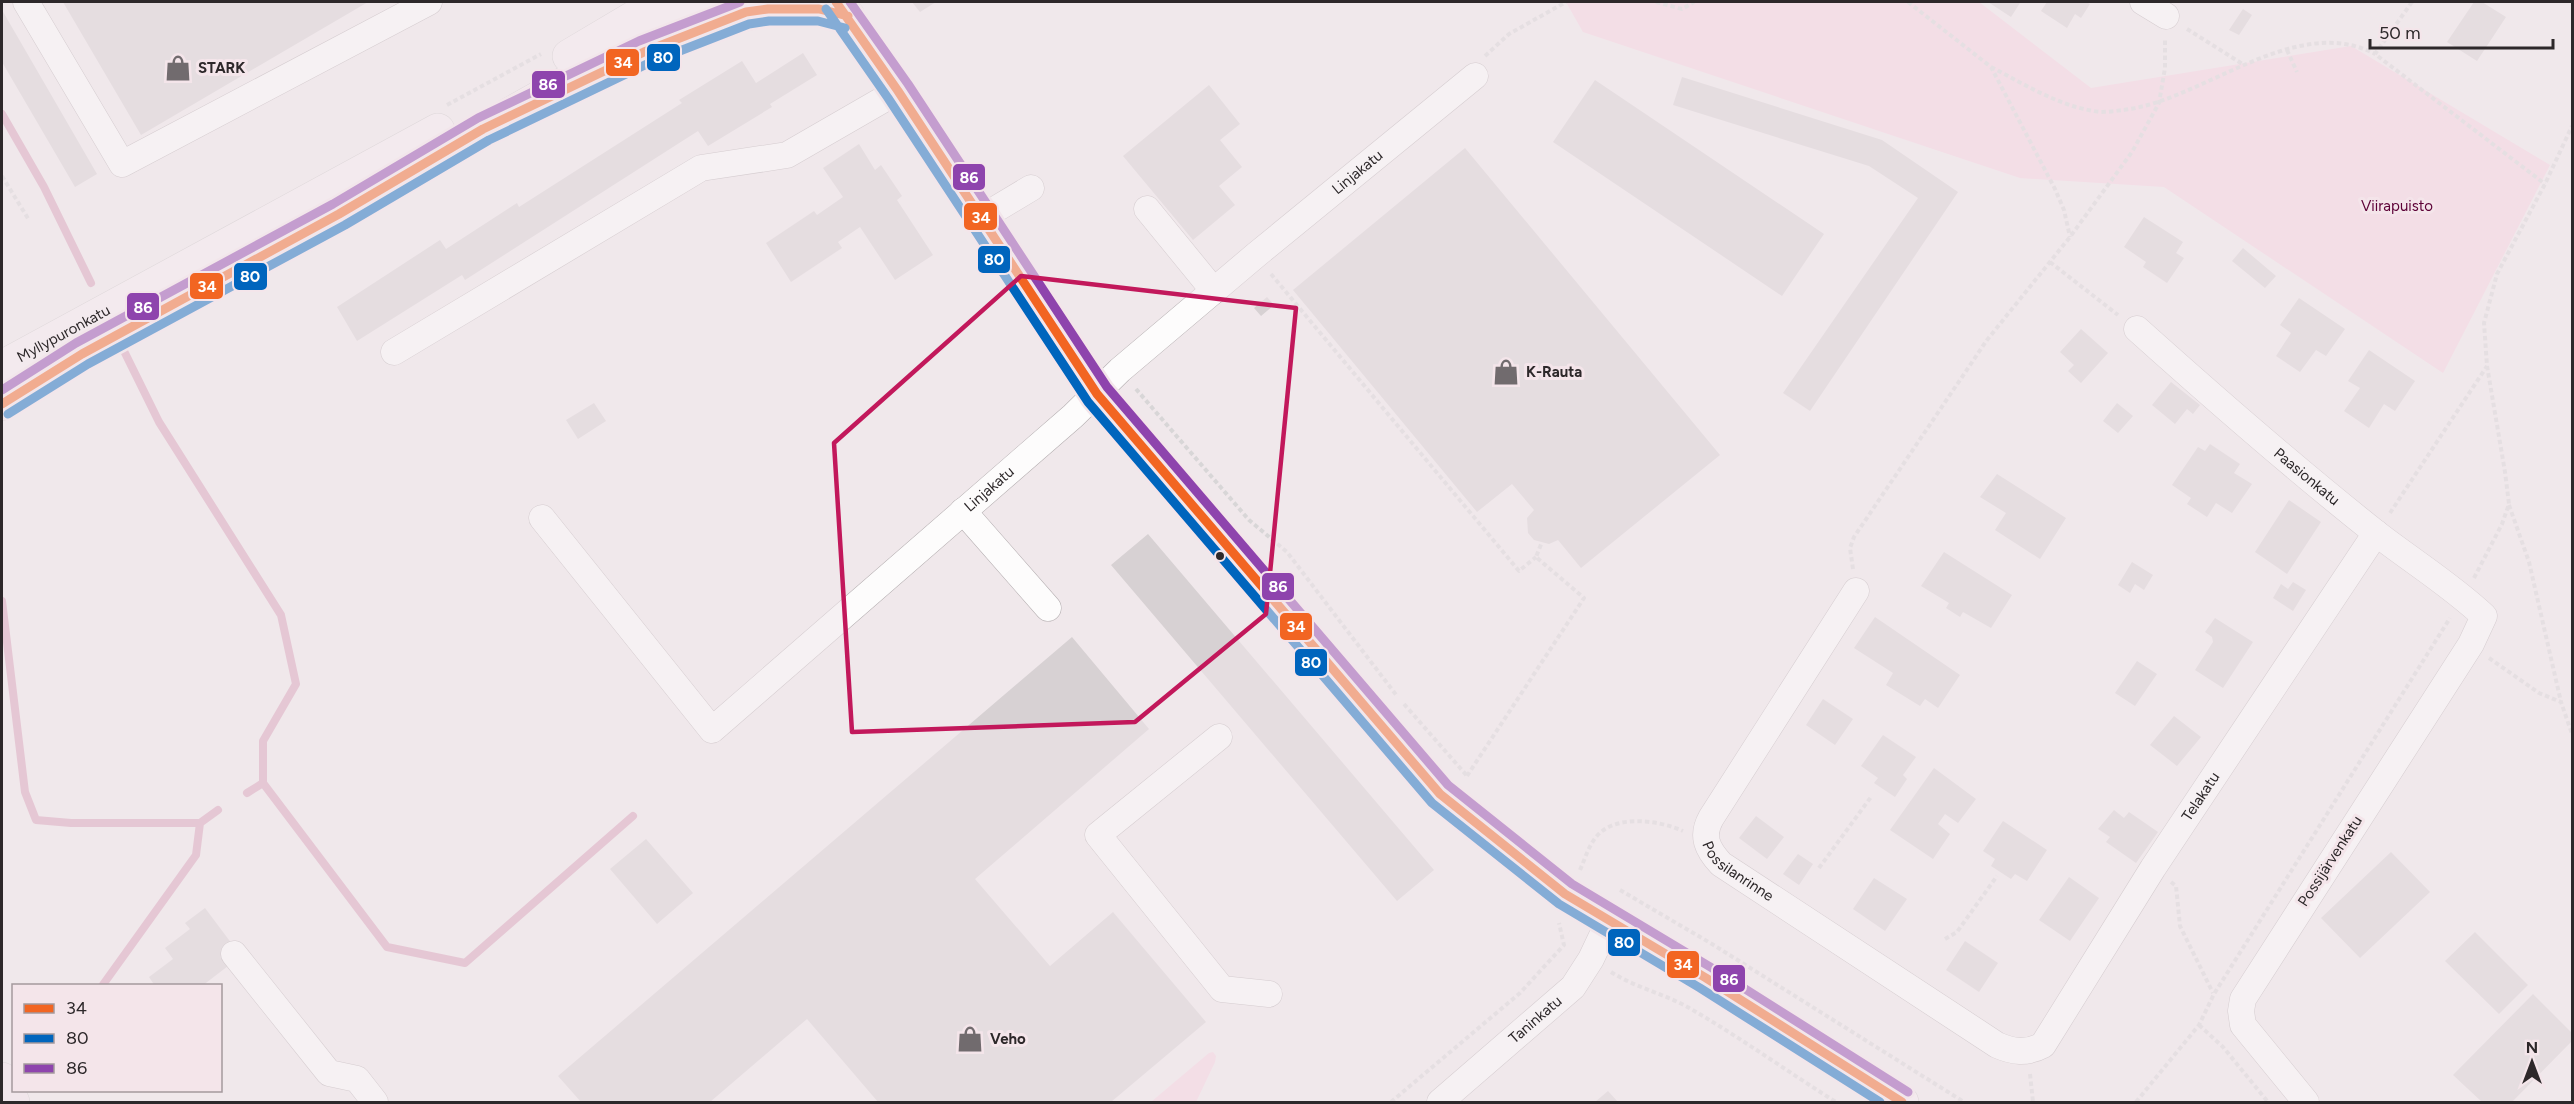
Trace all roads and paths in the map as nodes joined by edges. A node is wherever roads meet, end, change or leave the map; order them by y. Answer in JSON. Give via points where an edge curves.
{"nodes":[{"id":1,"x":26,"y":2,"type":"edge"},
{"id":2,"x":429,"y":2,"type":"edge"},
{"id":3,"x":660,"y":2,"type":"edge"},
{"id":4,"x":710,"y":2,"type":"edge"},
{"id":5,"x":1566,"y":2,"type":"edge"},
{"id":6,"x":1656,"y":2,"type":"edge"},
{"id":7,"x":1694,"y":2,"type":"edge"},
{"id":8,"x":1908,"y":2,"type":"edge"},
{"id":9,"x":2143,"y":2,"type":"edge"},
{"id":10,"x":2412,"y":2,"type":"edge"},
{"id":11,"x":842,"y":9,"type":"edge"},
{"id":12,"x":2166,"y":16,"type":"junction"},
{"id":13,"x":2287,"y":50,"type":"junction"},
{"id":14,"x":2375,"y":54,"type":"junction"},
{"id":15,"x":2244,"y":65,"type":"junction"},
{"id":16,"x":1990,"y":67,"type":"junction"},
{"id":17,"x":2297,"y":72,"type":"dead end"},
{"id":18,"x":1475,"y":76,"type":"joint"},
{"id":19,"x":898,"y":91,"type":"junction"},
{"id":20,"x":2159,"y":103,"type":"junction"},
{"id":21,"x":2572,"y":126,"type":"edge"},
{"id":22,"x":483,"y":129,"type":"junction"},
{"id":23,"x":2,"y":176,"type":"edge"},
{"id":24,"x":2545,"y":184,"type":"junction"},
{"id":25,"x":1031,"y":188,"type":"dead end"},
{"id":26,"x":1147,"y":209,"type":"dead end"},
{"id":27,"x":981,"y":218,"type":"junction"},
{"id":28,"x":29,"y":220,"type":"dead end"},
{"id":29,"x":2070,"y":237,"type":"junction"},
{"id":30,"x":1256,"y":255,"type":"junction"},
{"id":31,"x":2050,"y":262,"type":"junction"},
{"id":32,"x":1214,"y":291,"type":"junction"},
{"id":33,"x":2137,"y":329,"type":"joint"},
{"id":34,"x":76,"y":342,"type":"junction"},
{"id":35,"x":394,"y":352,"type":"dead end"},
{"id":36,"x":2,"y":366,"type":"edge"},
{"id":37,"x":2487,"y":366,"type":"junction"},
{"id":38,"x":1120,"y":370,"type":"junction"},
{"id":39,"x":1097,"y":394,"type":"junction"},
{"id":40,"x":2,"y":404,"type":"edge"},
{"id":41,"x":2509,"y":504,"type":"junction"},
{"id":42,"x":963,"y":511,"type":"junction"},
{"id":43,"x":542,"y":518,"type":"dead end"},
{"id":44,"x":2376,"y":533,"type":"junction"},
{"id":45,"x":1542,"y":542,"type":"dead end"},
{"id":46,"x":1536,"y":557,"type":"junction"},
{"id":47,"x":1856,"y":591,"type":"joint"},
{"id":48,"x":2463,"y":596,"type":"junction"},
{"id":49,"x":1048,"y":608,"type":"dead end"},
{"id":50,"x":2484,"y":616,"type":"joint"},
{"id":51,"x":2446,"y":625,"type":"junction"},
{"id":52,"x":2471,"y":644,"type":"junction"},
{"id":53,"x":2561,"y":702,"type":"junction"},
{"id":54,"x":2572,"y":734,"type":"edge"},
{"id":55,"x":1219,"y":737,"type":"dead end"},
{"id":56,"x":1467,"y":776,"type":"junction"},
{"id":57,"x":1474,"y":784,"type":"dead end"},
{"id":58,"x":1870,"y":797,"type":"dead end"},
{"id":59,"x":1706,"y":843,"type":"junction"},
{"id":60,"x":1572,"y":863,"type":"dead end"},
{"id":61,"x":2153,"y":867,"type":"junction"},
{"id":62,"x":1819,"y":868,"type":"dead end"},
{"id":63,"x":1591,"y":874,"type":"dead end"},
{"id":64,"x":1997,"y":876,"type":"dead end"},
{"id":65,"x":1573,"y":881,"type":"junction"},
{"id":66,"x":1611,"y":885,"type":"dead end"},
{"id":67,"x":1609,"y":921,"type":"junction"},
{"id":68,"x":1945,"y":939,"type":"dead end"},
{"id":69,"x":1564,"y":945,"type":"junction"},
{"id":70,"x":234,"y":954,"type":"dead end"},
{"id":71,"x":1591,"y":959,"type":"junction"},
{"id":72,"x":1269,"y":994,"type":"dead end"},
{"id":73,"x":2214,"y":994,"type":"junction"},
{"id":74,"x":2199,"y":1024,"type":"junction"},
{"id":75,"x":2022,"y":1052,"type":"joint"},
{"id":76,"x":2,"y":1079,"type":"edge"},
{"id":77,"x":13,"y":1102,"type":"edge"},
{"id":78,"x":375,"y":1102,"type":"edge"},
{"id":79,"x":1391,"y":1102,"type":"edge"},
{"id":80,"x":1440,"y":1102,"type":"edge"},
{"id":81,"x":1836,"y":1102,"type":"edge"},
{"id":82,"x":1902,"y":1102,"type":"edge"},
{"id":83,"x":1964,"y":1102,"type":"edge"},
{"id":84,"x":2136,"y":1102,"type":"edge"},
{"id":85,"x":2268,"y":1102,"type":"edge"},
{"id":86,"x":2306,"y":1102,"type":"edge"}],
"edges":[{"from":1,"to":2,"type":"street","via":[[122,164]]},
{"from":3,"to":34,"type":"main road","name":"Myllypuronkatu"},
{"from":4,"to":22,"type":"main road","name":"Myllypuronkatu"},
{"from":5,"to":18,"type":"path","via":[[1487,52]]},
{"from":6,"to":7,"type":"path","via":[[1682,9]]},
{"from":8,"to":16,"type":"path"},
{"from":9,"to":12,"type":"street"},
{"from":10,"to":14,"type":"path"},
{"from":11,"to":19,"type":"main road"},
{"from":11,"to":22,"type":"main road","via":[[746,12],[644,52]]},
{"from":12,"to":15,"type":"path"},
{"from":12,"to":20,"type":"path"},
{"from":13,"to":14,"type":"path","via":[[2332,44],[2363,48]]},
{"from":13,"to":15,"type":"path"},
{"from":13,"to":17,"type":"path"},
{"from":14,"to":24,"type":"path"},
{"from":15,"to":20,"type":"path"},
{"from":16,"to":20,"type":"path","via":[[2074,106],[2103,112]]},
{"from":16,"to":29,"type":"path","via":[[2055,189]]},
{"from":18,"to":30,"type":"street","name":"Linjakatu"},
{"from":19,"to":27,"type":"main road"},
{"from":19,"to":35,"type":"street","via":[[787,155],[701,168]]},
{"from":20,"to":29,"type":"path","via":[[2132,152]]},
{"from":21,"to":24,"type":"path"},
{"from":22,"to":34,"type":"main road","name":"Myllypuronkatu","via":[[339,214]]},
{"from":23,"to":28,"type":"path"},
{"from":24,"to":37,"type":"path","via":[[2496,274],[2484,322]]},
{"from":25,"to":27,"type":"street"},
{"from":26,"to":32,"type":"street"},
{"from":27,"to":39,"type":"main road"},
{"from":29,"to":31,"type":"path"},
{"from":30,"to":32,"type":"street","name":"Linjakatu"},
{"from":30,"to":46,"type":"path","via":[[1519,571]]},
{"from":31,"to":33,"type":"path"},
{"from":31,"to":47,"type":"path","via":[[1988,340],[1854,537],[1850,548]]},
{"from":32,"to":38,"type":"street","name":"Linjakatu"},
{"from":33,"to":44,"type":"street","name":"Paasionkatu"},
{"from":34,"to":36,"type":"main road","name":"Myllypuronkatu"},
{"from":34,"to":40,"type":"main road","name":"Myllypuronkatu"},
{"from":37,"to":41,"type":"path"},
{"from":37,"to":44,"type":"path"},
{"from":38,"to":39,"type":"street","name":"Linjakatu"},
{"from":38,"to":56,"type":"path","via":[[1249,520],[1287,552],[1396,694]]},
{"from":39,"to":42,"type":"street","name":"Linjakatu"},
{"from":39,"to":65,"type":"main road","via":[[1440,794]]},
{"from":41,"to":48,"type":"path","via":[[2486,557]]},
{"from":41,"to":53,"type":"path","via":[[2529,562]]},
{"from":42,"to":43,"type":"street","name":"Linjakatu","via":[[712,730]]},
{"from":42,"to":49,"type":"street"},
{"from":44,"to":48,"type":"street","name":"Paasionkatu"},
{"from":44,"to":61,"type":"street","name":"Telakatu"},
{"from":45,"to":46,"type":"path"},
{"from":46,"to":56,"type":"path","via":[[1584,598]]},
{"from":47,"to":59,"type":"street","name":"Possilanrinne","via":[[1711,818],[1705,830]]},
{"from":48,"to":50,"type":"street","name":"Paasionkatu"},
{"from":48,"to":51,"type":"path"},
{"from":50,"to":52,"type":"street","name":"Possijärvenkatu"},
{"from":51,"to":52,"type":"path"},
{"from":51,"to":73,"type":"path"},
{"from":52,"to":53,"type":"path","via":[[2539,693]]},
{"from":52,"to":86,"type":"street","name":"Possijärvenkatu","via":[[2243,999],[2243,1024]]},
{"from":53,"to":54,"type":"path"},
{"from":55,"to":72,"type":"street","via":[[1098,835],[1222,990]]},
{"from":56,"to":57,"type":"path"},
{"from":58,"to":62,"type":"path"},
{"from":59,"to":65,"type":"path","via":[[1654,822],[1617,823],[1596,836]]},
{"from":59,"to":75,"type":"street","name":"Possilanrinne","via":[[1721,864],[1997,1045]]},
{"from":60,"to":65,"type":"path"},
{"from":61,"to":73,"type":"path","via":[[2176,886],[2180,926]]},
{"from":61,"to":75,"type":"street","name":"Telakatu","via":[[2043,1045]]},
{"from":63,"to":65,"type":"path"},
{"from":64,"to":68,"type":"path","via":[[1958,932]]},
{"from":65,"to":67,"type":"main road"},
{"from":65,"to":69,"type":"path","via":[[1559,907]]},
{"from":66,"to":83,"type":"path"},
{"from":67,"to":71,"type":"street","name":"Taninkatu"},
{"from":67,"to":82,"type":"main road"},
{"from":69,"to":71,"type":"path"},
{"from":69,"to":79,"type":"path","via":[[1520,993]]},
{"from":70,"to":78,"type":"street","via":[[329,1073],[357,1079]]},
{"from":71,"to":80,"type":"street","name":"Taninkatu","via":[[1573,987],[1550,1009]]},
{"from":71,"to":81,"type":"path","via":[[1625,981],[1691,1009]]},
{"from":73,"to":74,"type":"path"},
{"from":74,"to":84,"type":"path"},
{"from":74,"to":85,"type":"path"},
{"from":76,"to":77,"type":"highway"}]}
